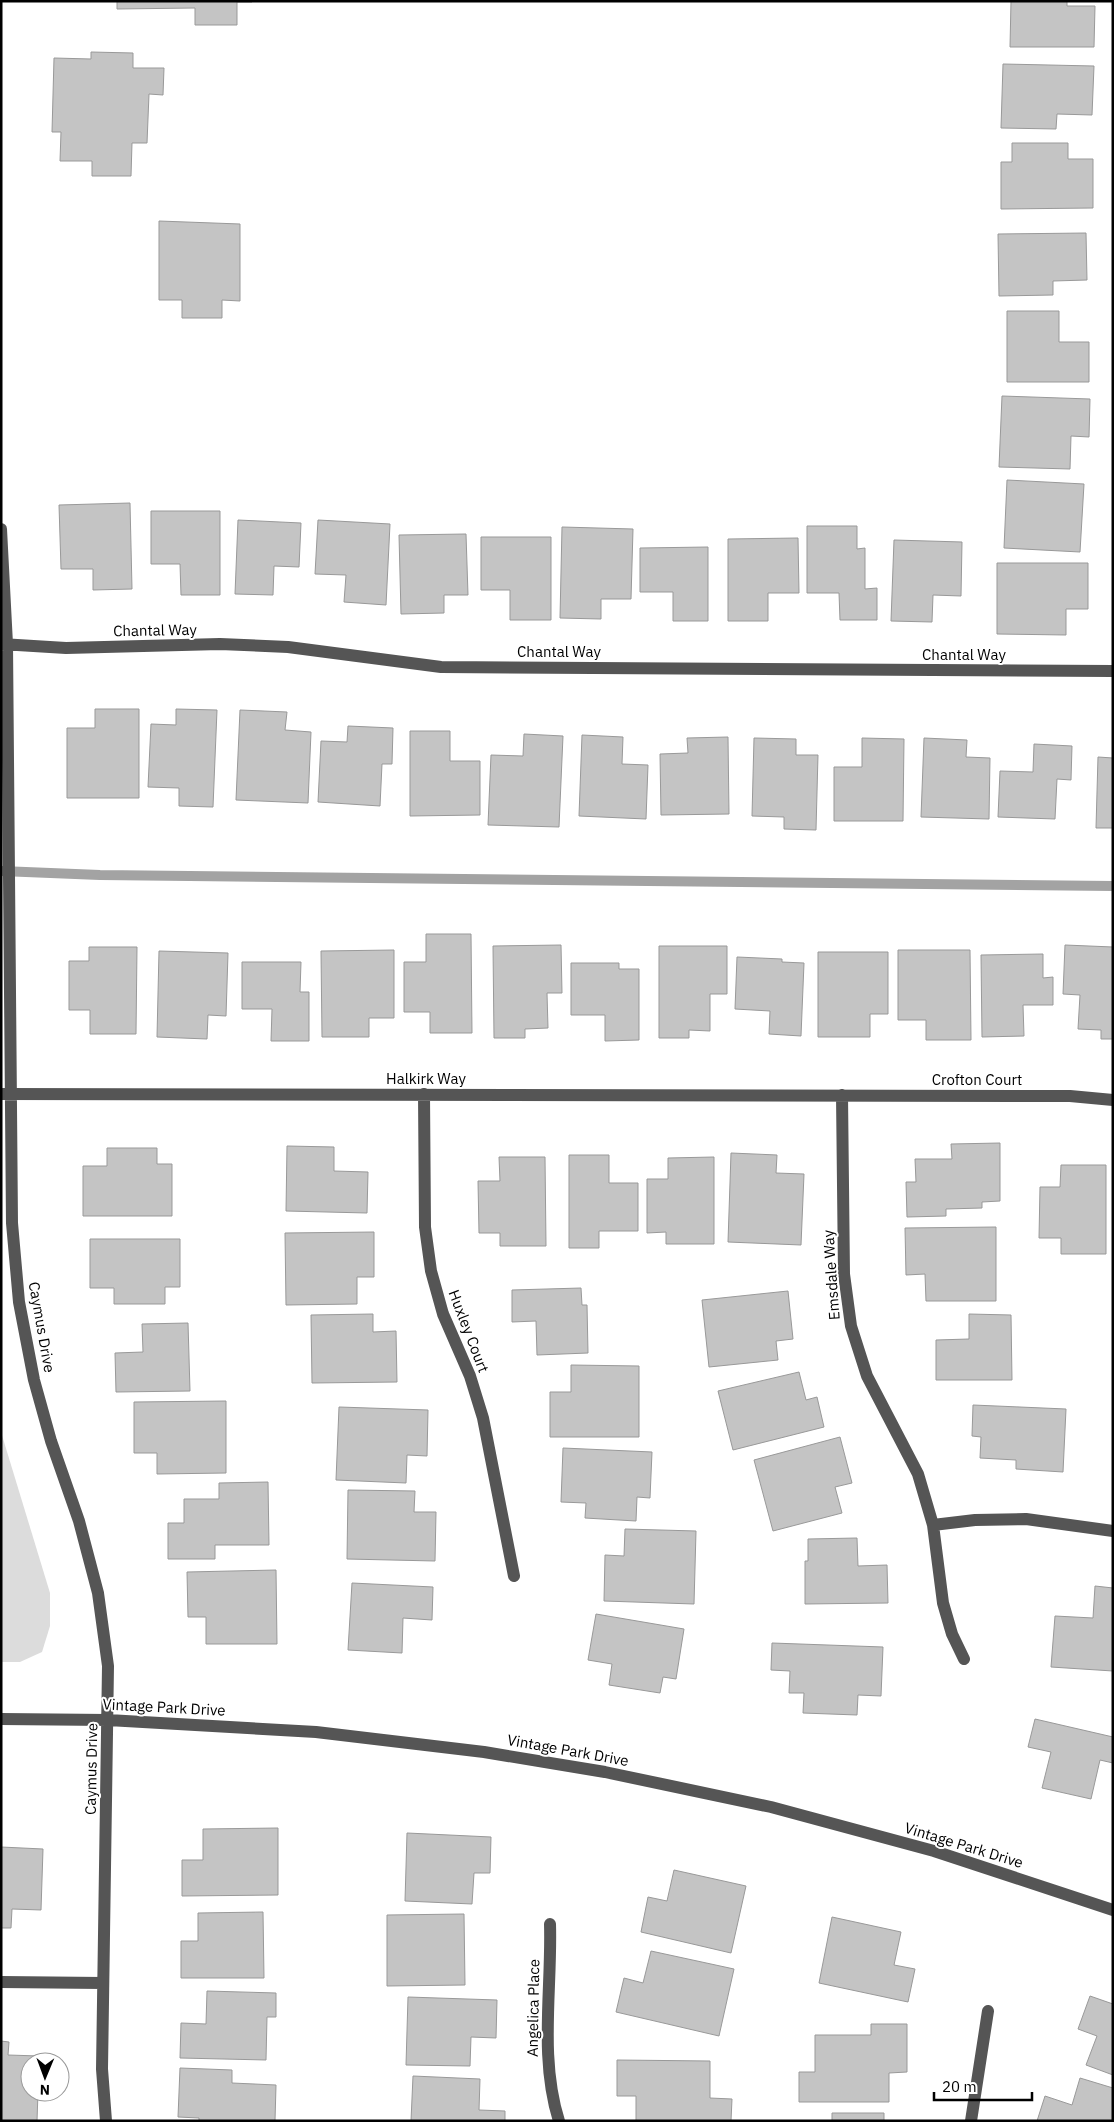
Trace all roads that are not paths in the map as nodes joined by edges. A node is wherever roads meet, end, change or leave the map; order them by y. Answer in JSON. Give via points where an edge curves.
{"nodes":[{"id":1,"x":1,"y":529,"type":"edge"},
{"id":2,"x":4,"y":644,"type":"edge"},
{"id":3,"x":1113,"y":671,"type":"edge"},
{"id":4,"x":5,"y":1094,"type":"edge"},
{"id":5,"x":424,"y":1094,"type":"junction"},
{"id":6,"x":842,"y":1095,"type":"junction"},
{"id":7,"x":1113,"y":1100,"type":"edge"},
{"id":8,"x":933,"y":1526,"type":"junction"},
{"id":9,"x":1113,"y":1531,"type":"edge"},
{"id":10,"x":514,"y":1576,"type":"dead end"},
{"id":11,"x":964,"y":1658,"type":"dead end"},
{"id":12,"x":1,"y":1718,"type":"edge"},
{"id":13,"x":108,"y":1720,"type":"junction"},
{"id":14,"x":1113,"y":1910,"type":"edge"},
{"id":15,"x":550,"y":1924,"type":"dead end"},
{"id":16,"x":1,"y":1982,"type":"edge"},
{"id":17,"x":103,"y":1983,"type":"junction"},
{"id":18,"x":988,"y":2011,"type":"dead end"},
{"id":19,"x":106,"y":2121,"type":"edge"},
{"id":20,"x":559,"y":2121,"type":"edge"},
{"id":21,"x":971,"y":2121,"type":"edge"}],
"edges":[{"from":1,"to":2,"type":"street","name":"Caymus Drive"},
{"from":2,"to":3,"type":"street","name":"Chantal Way","via":[[66,648],[220,644],[288,647],[441,666]]},
{"from":2,"to":4,"type":"street","name":"Caymus Drive","via":[[10,849]]},
{"from":4,"to":5,"type":"street","name":"Halkirk Way"},
{"from":4,"to":13,"type":"street","name":"Caymus Drive","via":[[19,1302],[48,1432],[79,1521],[98,1593],[108,1666]]},
{"from":5,"to":6,"type":"street","name":"Halkirk Way"},
{"from":5,"to":10,"type":"street","name":"Huxley Court","via":[[425,1227],[431,1271],[442,1314],[470,1376],[483,1418]]},
{"from":6,"to":7,"type":"street","name":"Crofton Court","via":[[1070,1096]]},
{"from":6,"to":8,"type":"street","name":"Emsdale Way","via":[[844,1274],[851,1326],[867,1376],[918,1474]]},
{"from":8,"to":9,"type":"street","via":[[975,1520],[1026,1519]]},
{"from":8,"to":11,"type":"street","name":"Emsdale Way","via":[[943,1603],[952,1634]]},
{"from":12,"to":13,"type":"street","name":"Vintage Park Drive"},
{"from":13,"to":14,"type":"street","name":"Vintage Park Drive","via":[[316,1732],[484,1752],[605,1772],[771,1807],[934,1851]]},
{"from":13,"to":17,"type":"street","name":"Caymus Drive"},
{"from":15,"to":20,"type":"street","name":"Angelica Place","via":[[547,2057]]},
{"from":16,"to":17,"type":"street"},
{"from":17,"to":19,"type":"street","name":"Caymus Drive","via":[[102,2069]]},
{"from":18,"to":21,"type":"street"}]}
